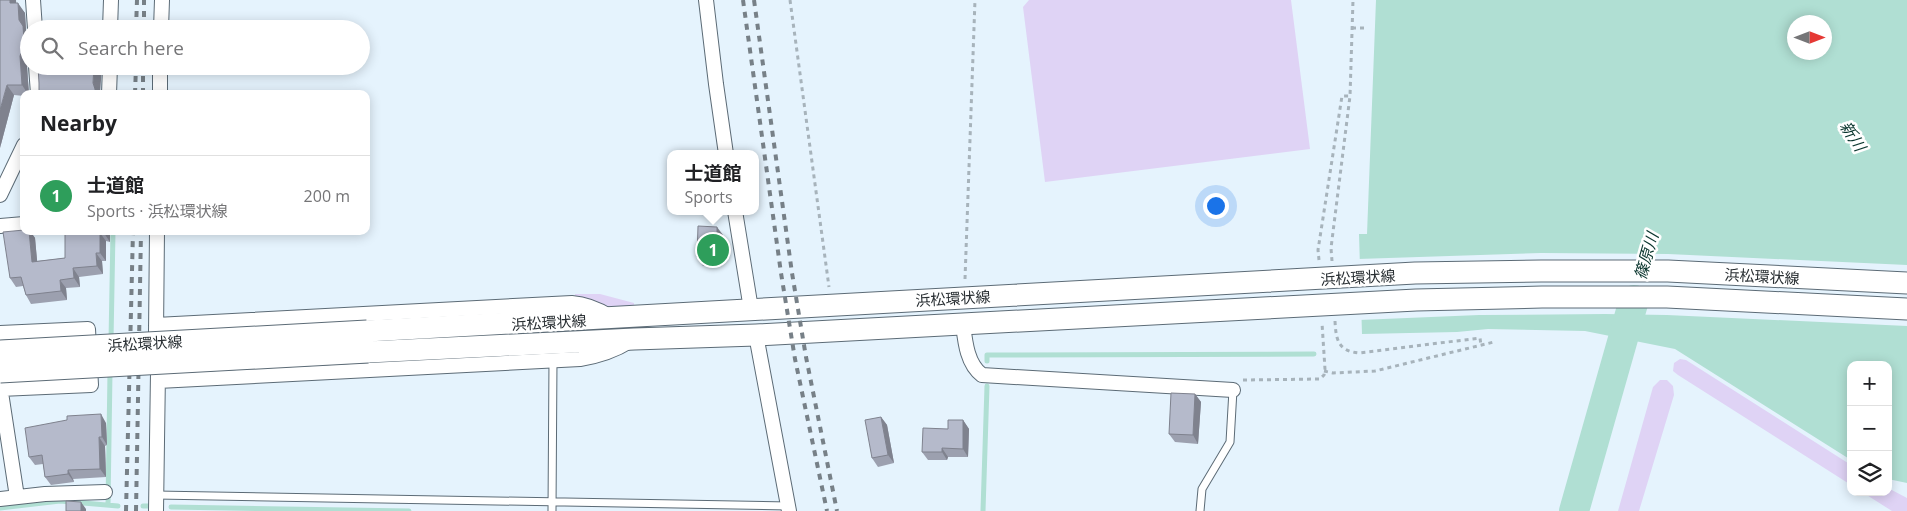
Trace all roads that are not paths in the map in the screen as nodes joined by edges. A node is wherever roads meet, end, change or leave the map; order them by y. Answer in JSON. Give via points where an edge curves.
{"nodes":[{"id":1,"x":33,"y":0,"type":"edge"},
{"id":2,"x":111,"y":0,"type":"edge"},
{"id":3,"x":162,"y":0,"type":"edge"},
{"id":4,"x":706,"y":0,"type":"edge"},
{"id":5,"x":34,"y":20,"type":"edge"},
{"id":6,"x":110,"y":20,"type":"edge"},
{"id":7,"x":161,"y":20,"type":"edge"},
{"id":8,"x":37,"y":75,"type":"edge"},
{"id":9,"x":110,"y":75,"type":"edge"},
{"id":10,"x":160,"y":75,"type":"edge"},
{"id":11,"x":38,"y":90,"type":"edge"},
{"id":12,"x":109,"y":90,"type":"edge"},
{"id":13,"x":160,"y":90,"type":"edge"},
{"id":14,"x":725,"y":150,"type":"edge"},
{"id":15,"x":20,"y":153,"type":"edge"},
{"id":16,"x":0,"y":195,"type":"edge"},
{"id":17,"x":736,"y":215,"type":"edge"},
{"id":18,"x":20,"y":224,"type":"edge"},
{"id":19,"x":0,"y":226,"type":"edge"},
{"id":20,"x":157,"y":235,"type":"edge"},
{"id":21,"x":1339,"y":273,"type":"junction"},
{"id":22,"x":1907,"y":283,"type":"edge"},
{"id":23,"x":940,"y":299,"type":"junction"},
{"id":24,"x":1341,"y":308,"type":"junction"},
{"id":25,"x":750,"y":309,"type":"junction"},
{"id":26,"x":1907,"y":309,"type":"edge"},
{"id":27,"x":614,"y":318,"type":"junction"},
{"id":28,"x":964,"y":324,"type":"junction"},
{"id":29,"x":156,"y":325,"type":"junction"},
{"id":30,"x":942,"y":325,"type":"junction"},
{"id":31,"x":0,"y":333,"type":"edge"},
{"id":32,"x":756,"y":335,"type":"junction"},
{"id":33,"x":634,"y":339,"type":"junction"},
{"id":34,"x":0,"y":351,"type":"edge"},
{"id":35,"x":553,"y":360,"type":"junction"},
{"id":36,"x":0,"y":372,"type":"edge"},
{"id":37,"x":158,"y":381,"type":"junction"},
{"id":38,"x":0,"y":388,"type":"edge"},
{"id":39,"x":1233,"y":390,"type":"joint"},
{"id":40,"x":105,"y":492,"type":"dead end"},
{"id":41,"x":156,"y":495,"type":"junction"},
{"id":42,"x":16,"y":497,"type":"junction"},
{"id":43,"x":0,"y":499,"type":"edge"},
{"id":44,"x":552,"y":507,"type":"edge"},
{"id":45,"x":789,"y":509,"type":"edge"},
{"id":46,"x":156,"y":511,"type":"edge"},
{"id":47,"x":1200,"y":511,"type":"edge"}],
"edges":[{"from":1,"to":5,"type":"street"},
{"from":2,"to":6,"type":"street"},
{"from":3,"to":7,"type":"street"},
{"from":4,"to":14,"type":"street"},
{"from":8,"to":11,"type":"street"},
{"from":9,"to":12,"type":"street"},
{"from":10,"to":13,"type":"street"},
{"from":15,"to":16,"type":"street"},
{"from":17,"to":25,"type":"street"},
{"from":18,"to":19,"type":"street"},
{"from":20,"to":29,"type":"street"},
{"from":21,"to":22,"type":"main road","name":"浜松環状線","via":[[1668,271]]},
{"from":21,"to":23,"type":"main road","name":"浜松環状線"},
{"from":21,"to":24,"type":"main road"},
{"from":23,"to":25,"type":"main road","name":"浜松環状線"},
{"from":23,"to":30,"type":"main road"},
{"from":24,"to":26,"type":"main road","name":"浜松環状線","via":[[1479,298],[1604,297]]},
{"from":24,"to":28,"type":"main road","name":"浜松環状線"},
{"from":25,"to":27,"type":"main road","name":"浜松環状線"},
{"from":27,"to":29,"type":"street","via":[[584,304],[572,303]]},
{"from":27,"to":34,"type":"main road","name":"浜松環状線","bridge":true},
{"from":28,"to":30,"type":"main road","name":"浜松環状線"},
{"from":28,"to":39,"type":"street","via":[[967,350],[976,371],[982,375]]},
{"from":29,"to":37,"type":"street"},
{"from":30,"to":32,"type":"main road","name":"浜松環状線"},
{"from":31,"to":38,"type":"street","via":[[88,328],[91,385]]},
{"from":32,"to":33,"type":"main road","name":"浜松環状線"},
{"from":32,"to":45,"type":"street"},
{"from":33,"to":35,"type":"street","via":[[598,357]]},
{"from":33,"to":36,"type":"main road","name":"浜松環状線","bridge":true},
{"from":35,"to":37,"type":"street"},
{"from":35,"to":44,"type":"lane"},
{"from":37,"to":41,"type":"street"},
{"from":38,"to":42,"type":"street"},
{"from":39,"to":47,"type":"lane","via":[[1230,442],[1202,489]]},
{"from":40,"to":42,"type":"street"},
{"from":41,"to":44,"type":"lane"},
{"from":41,"to":46,"type":"street"},
{"from":42,"to":43,"type":"street"},
{"from":44,"to":45,"type":"lane"}]}
